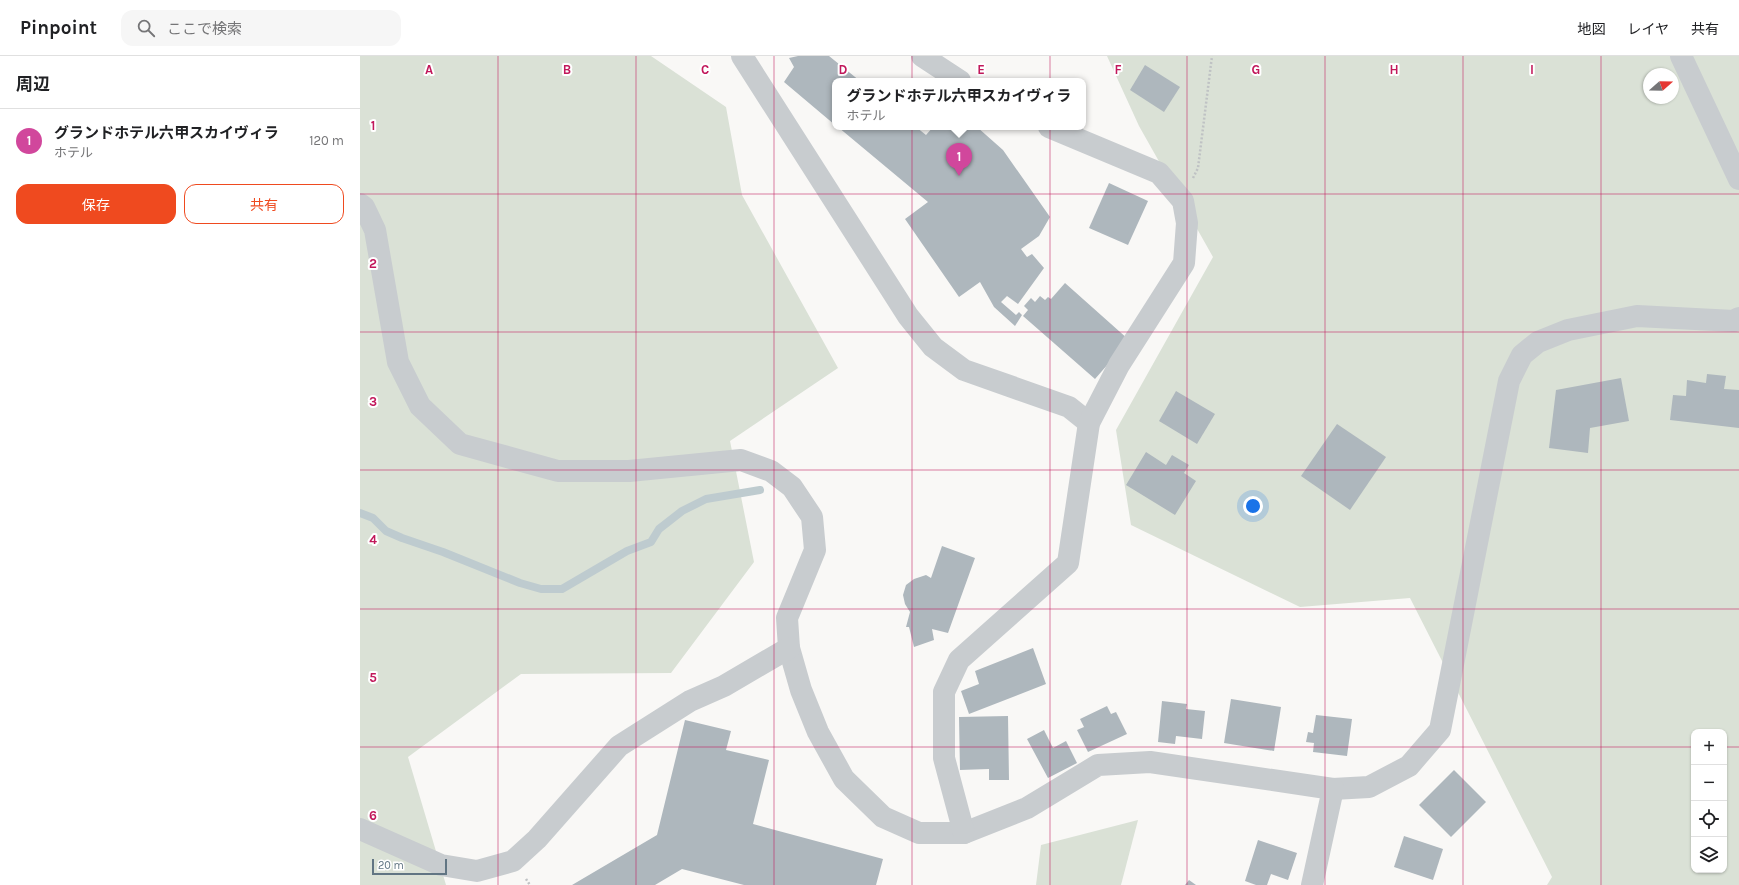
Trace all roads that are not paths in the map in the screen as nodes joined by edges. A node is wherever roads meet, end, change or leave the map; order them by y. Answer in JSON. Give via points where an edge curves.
{"nodes":[{"id":1,"x":742,"y":56,"type":"edge"},
{"id":2,"x":922,"y":56,"type":"edge"},
{"id":3,"x":1681,"y":56,"type":"edge"},
{"id":4,"x":955,"y":78,"type":"edge"},
{"id":5,"x":1056,"y":130,"type":"edge"},
{"id":6,"x":1739,"y":178,"type":"edge"},
{"id":7,"x":360,"y":204,"type":"edge"},
{"id":8,"x":1739,"y":318,"type":"edge"},
{"id":9,"x":1089,"y":423,"type":"junction"},
{"id":10,"x":789,"y":648,"type":"junction"},
{"id":11,"x":1333,"y":789,"type":"junction"},
{"id":12,"x":360,"y":829,"type":"edge"},
{"id":13,"x":964,"y":833,"type":"junction"},
{"id":14,"x":1312,"y":885,"type":"edge"}],
"edges":[{"from":1,"to":9,"type":"street","via":[[908,316],[933,347],[964,370],[1069,407]]},
{"from":2,"to":4,"type":"street"},
{"from":3,"to":6,"type":"street"},
{"from":5,"to":9,"type":"street","via":[[1159,173],[1183,201],[1187,223],[1184,263],[1119,366]]},
{"from":7,"to":10,"type":"street","via":[[375,230],[398,362],[420,406],[460,444],[558,471],[628,471],[740,460],[771,471],[792,487],[812,517],[814,550],[787,618]]},
{"from":8,"to":11,"type":"street","via":[[1734,321],[1720,321],[1637,316],[1568,330],[1538,342],[1522,355],[1509,381],[1440,730],[1409,766],[1369,787]]},
{"from":9,"to":13,"type":"street","via":[[1068,563],[959,660],[944,692],[944,758]]},
{"from":10,"to":12,"type":"street","via":[[724,686],[690,701],[619,746],[537,839],[513,861],[477,871],[441,865]]},
{"from":10,"to":13,"type":"street","via":[[801,690],[818,732],[844,779],[883,817],[919,833]]},
{"from":11,"to":13,"type":"street","via":[[1150,762],[1098,765],[1027,808]]},
{"from":11,"to":14,"type":"street"}]}
